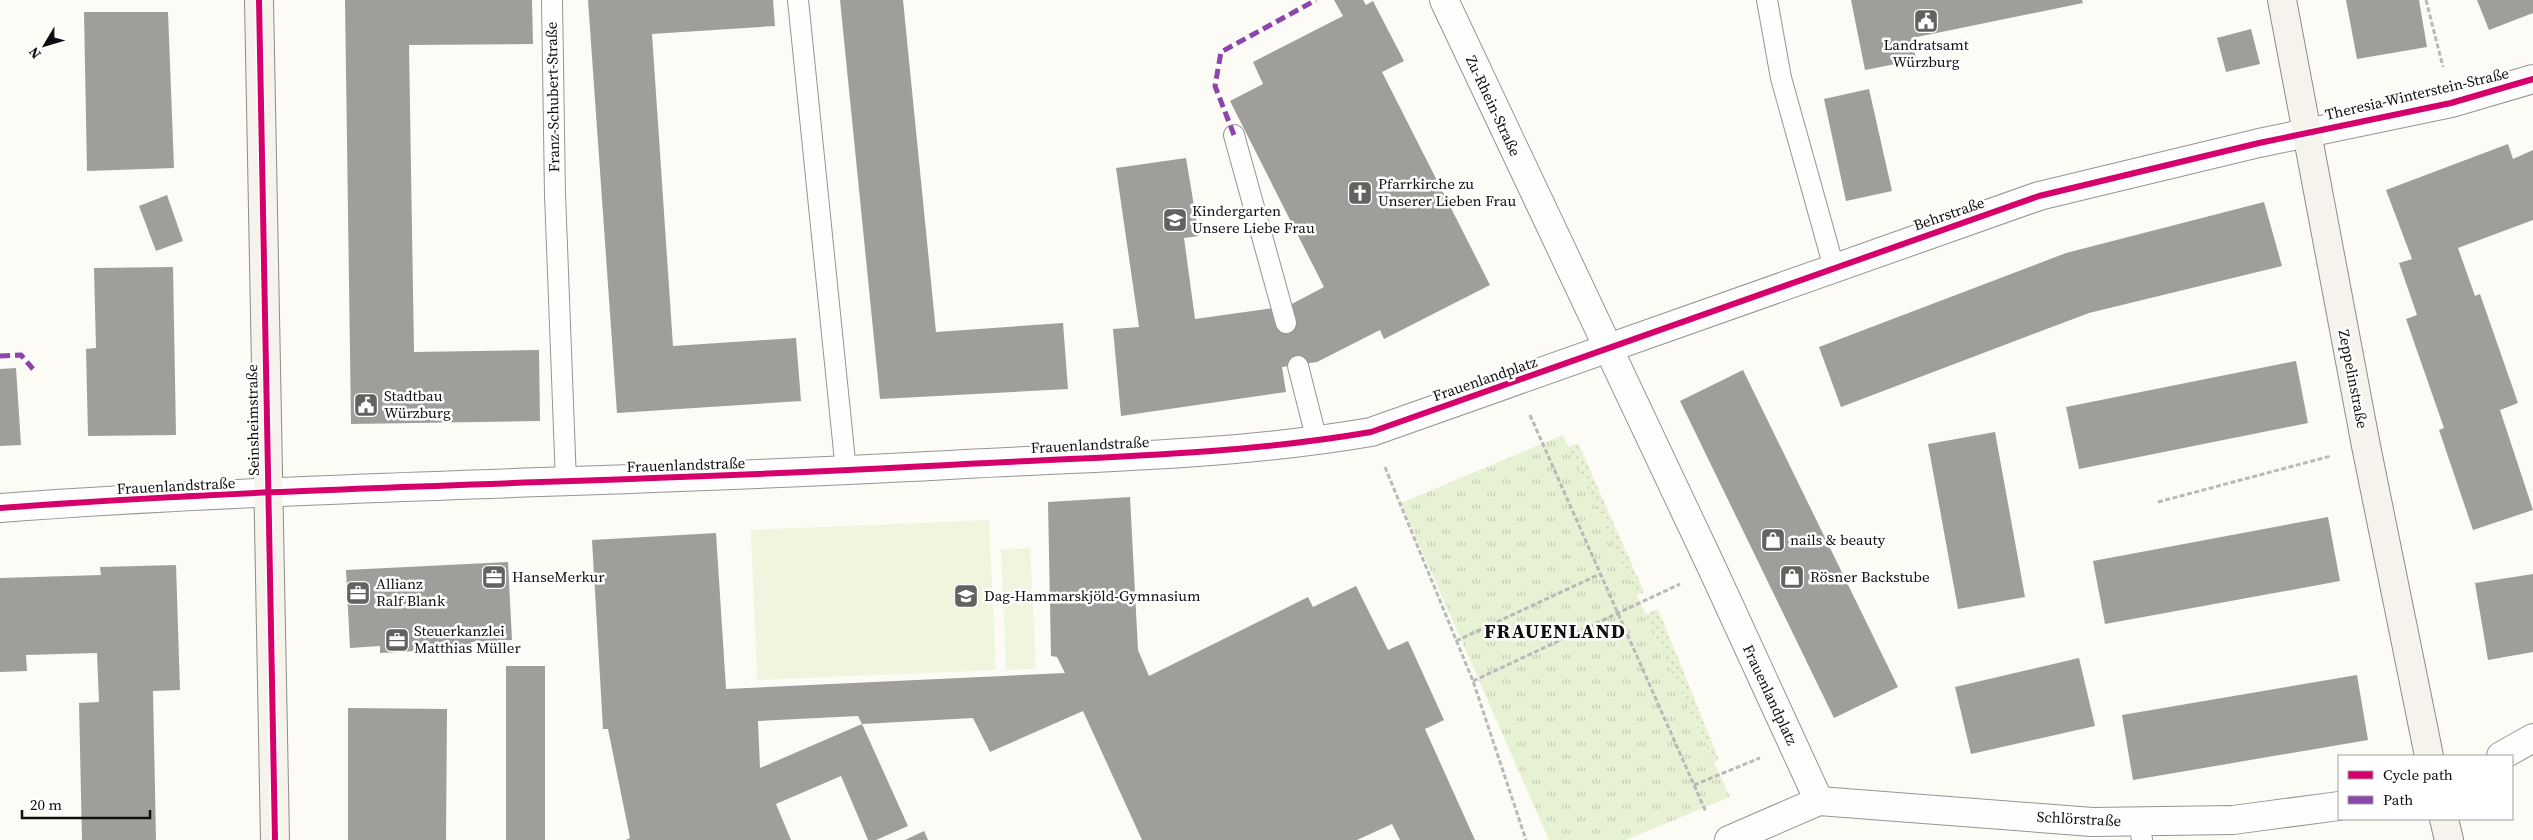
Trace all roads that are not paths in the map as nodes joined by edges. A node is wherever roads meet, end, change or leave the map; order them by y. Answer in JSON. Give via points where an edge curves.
{"nodes":[{"id":1,"x":259,"y":0,"type":"edge"},
{"id":2,"x":552,"y":0,"type":"edge"},
{"id":3,"x":798,"y":0,"type":"edge"},
{"id":4,"x":1444,"y":0,"type":"edge"},
{"id":5,"x":1767,"y":0,"type":"edge"},
{"id":6,"x":2282,"y":0,"type":"edge"},
{"id":7,"x":2533,"y":79,"type":"edge"},
{"id":8,"x":2307,"y":132,"type":"junction"},
{"id":9,"x":1234,"y":135,"type":"dead end"},
{"id":10,"x":1834,"y":268,"type":"junction"},
{"id":11,"x":1286,"y":323,"type":"dead end"},
{"id":12,"x":1606,"y":348,"type":"junction"},
{"id":13,"x":1298,"y":366,"type":"dead end"},
{"id":14,"x":1371,"y":432,"type":"joint"},
{"id":15,"x":1317,"y":441,"type":"junction"},
{"id":16,"x":846,"y":471,"type":"junction"},
{"id":17,"x":566,"y":482,"type":"junction"},
{"id":18,"x":267,"y":494,"type":"junction"},
{"id":19,"x":0,"y":508,"type":"edge"},
{"id":20,"x":2533,"y":738,"type":"edge"},
{"id":21,"x":2429,"y":755,"type":"edge"},
{"id":22,"x":2503,"y":755,"type":"edge"},
{"id":23,"x":1819,"y":801,"type":"junction"},
{"id":24,"x":2338,"y":806,"type":"edge"},
{"id":25,"x":2444,"y":820,"type":"edge"},
{"id":26,"x":2141,"y":831,"type":"edge"},
{"id":27,"x":275,"y":840,"type":"edge"},
{"id":28,"x":1729,"y":840,"type":"edge"},
{"id":29,"x":2450,"y":840,"type":"edge"}],
"edges":[{"from":1,"to":18,"type":"street","name":"Seinsheimstraße"},
{"from":2,"to":17,"type":"lane","name":"Franz-Schubert-Straße","via":[[555,194]]},
{"from":3,"to":16,"type":"lane"},
{"from":4,"to":12,"type":"street","name":"Zu-Rhein-Straße"},
{"from":5,"to":10,"type":"lane","via":[[1781,78]]},
{"from":6,"to":8,"type":"street","name":"Zeppelinstraße"},
{"from":7,"to":8,"type":"street","name":"Theresia-Winterstein-Straße","via":[[2451,103]]},
{"from":8,"to":10,"type":"street","name":"Behrstraße","via":[[2039,196]]},
{"from":8,"to":21,"type":"street","name":"Zeppelinstraße"},
{"from":9,"to":11,"type":"lane"},
{"from":10,"to":12,"type":"street","name":"Behrstraße"},
{"from":12,"to":14,"type":"street","name":"Frauenlandplatz","via":[[1516,383]]},
{"from":12,"to":23,"type":"street","name":"Frauenlandplatz"},
{"from":13,"to":15,"type":"lane"},
{"from":14,"to":15,"type":"street","name":"Frauenlandstraße"},
{"from":15,"to":16,"type":"street","name":"Frauenlandstraße","via":[[1257,448]]},
{"from":16,"to":17,"type":"street","name":"Frauenlandstraße"},
{"from":17,"to":18,"type":"street","name":"Frauenlandstraße"},
{"from":18,"to":19,"type":"street","name":"Frauenlandstraße"},
{"from":18,"to":27,"type":"street","name":"Seinsheimstraße"},
{"from":20,"to":22,"type":"street"},
{"from":23,"to":26,"type":"street","name":"Schlörstraße","via":[[2092,822]]},
{"from":23,"to":28,"type":"street"},
{"from":24,"to":26,"type":"street","name":"Schlörstraße"},
{"from":25,"to":29,"type":"street"}]}
